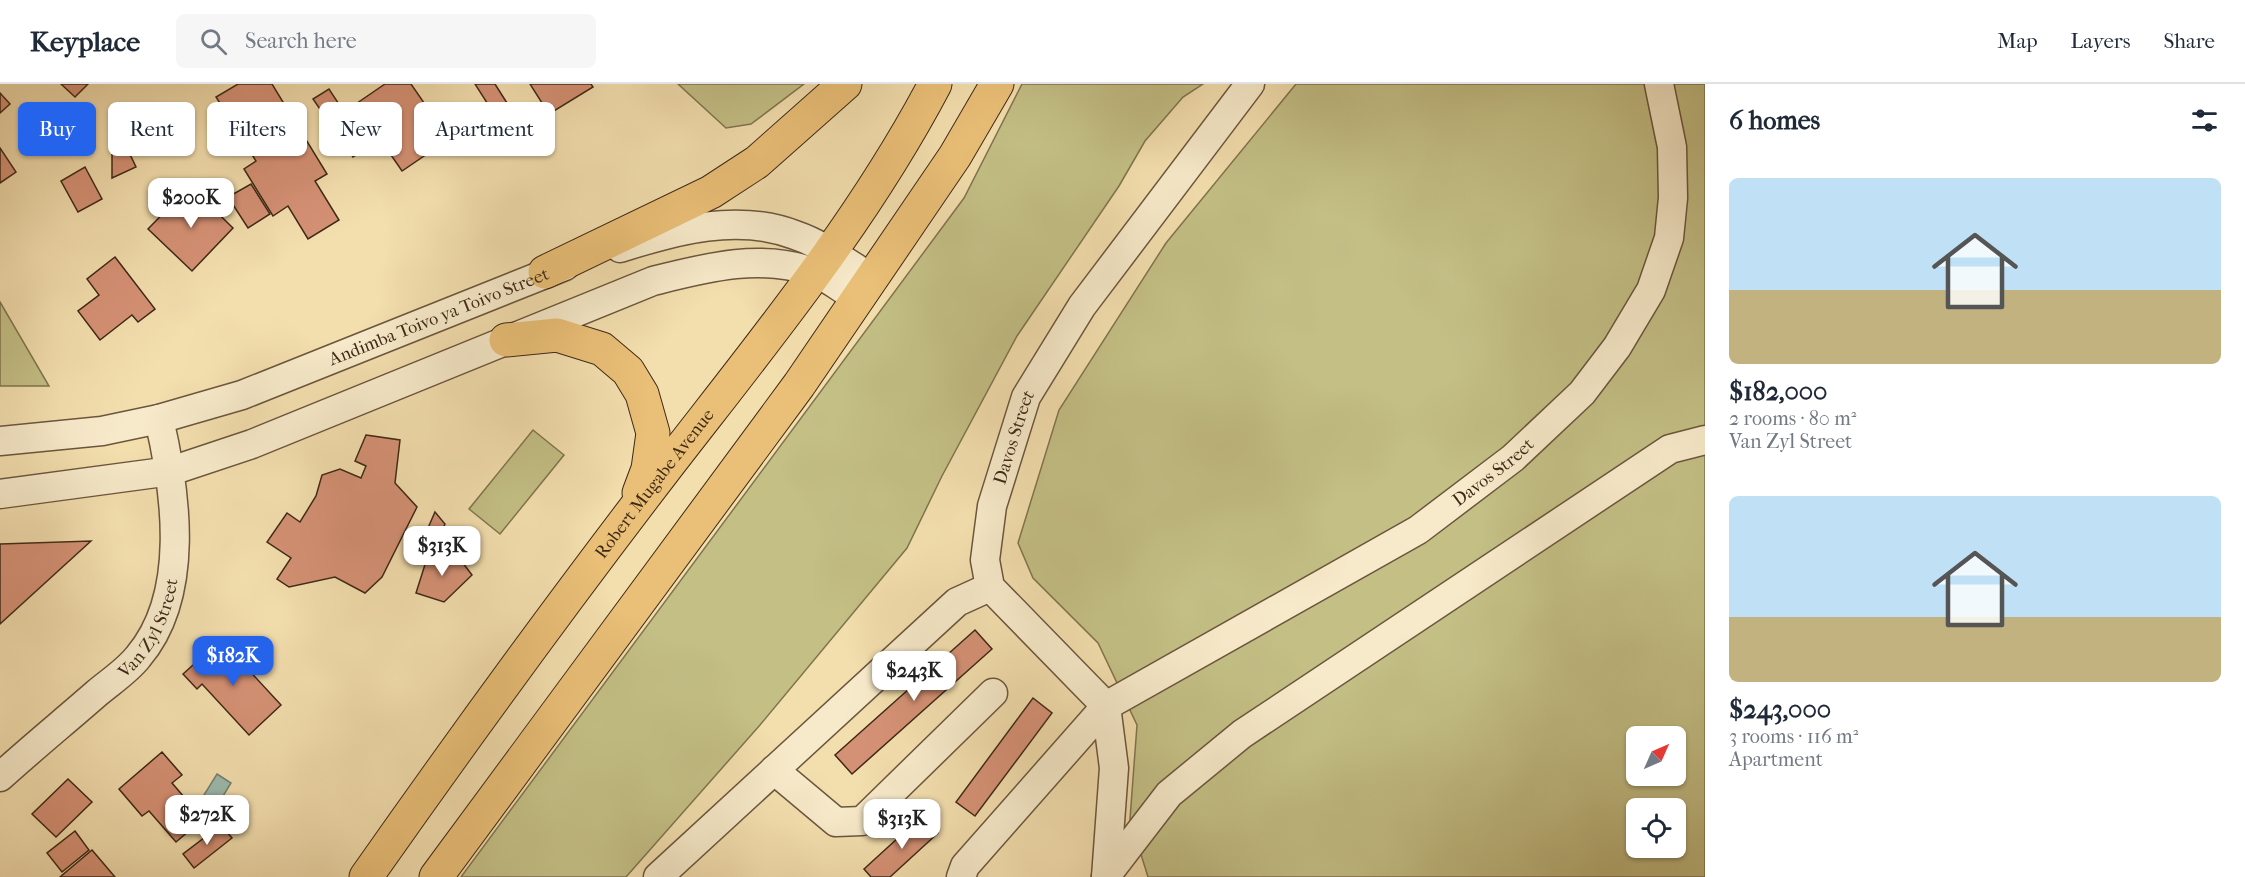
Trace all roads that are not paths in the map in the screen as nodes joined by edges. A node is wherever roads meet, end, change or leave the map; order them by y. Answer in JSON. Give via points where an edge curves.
{"nodes":[{"id":1,"x":845,"y":84,"type":"edge"},
{"id":2,"x":934,"y":84,"type":"edge"},
{"id":3,"x":997,"y":84,"type":"edge"},
{"id":4,"x":1250,"y":84,"type":"edge"},
{"id":5,"x":1659,"y":84,"type":"edge"},
{"id":6,"x":821,"y":263,"type":"junction"},
{"id":7,"x":545,"y":272,"type":"junction"},
{"id":8,"x":864,"y":288,"type":"junction"},
{"id":9,"x":506,"y":340,"type":"junction"},
{"id":10,"x":159,"y":420,"type":"junction"},
{"id":11,"x":1705,"y":440,"type":"edge"},
{"id":12,"x":0,"y":441,"type":"edge"},
{"id":13,"x":171,"y":471,"type":"junction"},
{"id":14,"x":0,"y":494,"type":"edge"},
{"id":15,"x":630,"y":514,"type":"junction"},
{"id":16,"x":990,"y":587,"type":"junction"},
{"id":17,"x":993,"y":693,"type":"dead end"},
{"id":18,"x":1106,"y":706,"type":"junction"},
{"id":19,"x":774,"y":770,"type":"junction"},
{"id":20,"x":0,"y":777,"type":"edge"},
{"id":21,"x":366,"y":877,"type":"edge"},
{"id":22,"x":436,"y":877,"type":"edge"},
{"id":23,"x":658,"y":877,"type":"edge"},
{"id":24,"x":961,"y":877,"type":"edge"},
{"id":25,"x":1106,"y":877,"type":"edge"}],
"edges":[{"from":1,"to":7,"type":"main road","via":[[757,162],[711,192]]},
{"from":2,"to":6,"type":"main road","name":"Robert Mugabe Avenue","via":[[863,204]]},
{"from":3,"to":8,"type":"main road","via":[[955,156]]},
{"from":4,"to":16,"type":"street","name":"Davos Street","via":[[1082,306],[1026,397],[992,506],[985,561]]},
{"from":5,"to":18,"type":"street","name":"Davos Street","via":[[1672,147],[1669,238],[1652,290],[1617,347],[1582,393],[1513,458],[1418,530]]},
{"from":6,"to":7,"type":"street","name":"Andimba Toivo ya Toivo Street","via":[[795,235],[770,227],[724,225],[662,235]]},
{"from":6,"to":8,"type":"street","name":"Andimba Toivo ya Toivo Street"},
{"from":6,"to":9,"type":"street","name":"Andimba Toivo ya Toivo Street","via":[[719,265],[653,282]]},
{"from":6,"to":15,"type":"main road","name":"Robert Mugabe Avenue"},
{"from":7,"to":10,"type":"street","name":"Andimba Toivo ya Toivo Street","via":[[242,395]]},
{"from":8,"to":22,"type":"main road","via":[[799,385]]},
{"from":9,"to":13,"type":"street","name":"Andimba Toivo ya Toivo Street","via":[[252,444]]},
{"from":9,"to":15,"type":"main road","via":[[557,335],[602,349],[628,371],[642,394],[652,433],[648,469]]},
{"from":10,"to":12,"type":"street","name":"Andimba Toivo ya Toivo Street","via":[[102,431]]},
{"from":10,"to":13,"type":"street","name":"Van Zyl Street"},
{"from":11,"to":25,"type":"street","via":[[1670,449],[1242,734],[1169,794]]},
{"from":13,"to":14,"type":"street","name":"Andimba Toivo ya Toivo Street"},
{"from":13,"to":20,"type":"street","name":"Van Zyl Street","via":[[174,553],[166,603],[154,630],[138,657]]},
{"from":15,"to":21,"type":"main road","name":"Robert Mugabe Avenue"},
{"from":16,"to":18,"type":"street"},
{"from":16,"to":19,"type":"street","via":[[957,602]]},
{"from":17,"to":19,"type":"street","via":[[862,821],[836,822]]},
{"from":18,"to":24,"type":"street","name":"Davos Street","via":[[964,866]]},
{"from":18,"to":25,"type":"street","via":[[1114,768]]},
{"from":19,"to":23,"type":"street"}]}
